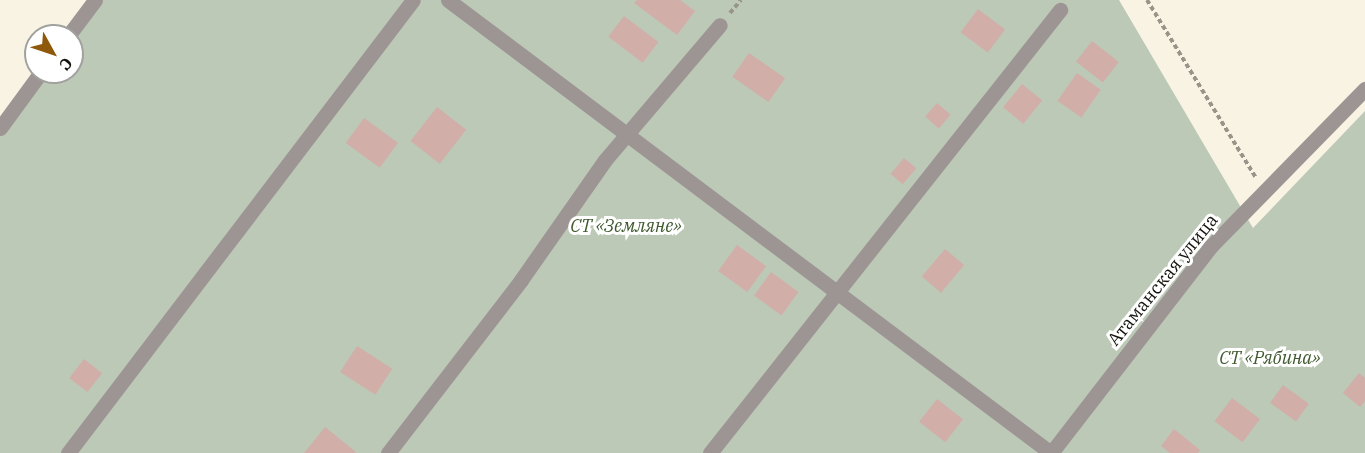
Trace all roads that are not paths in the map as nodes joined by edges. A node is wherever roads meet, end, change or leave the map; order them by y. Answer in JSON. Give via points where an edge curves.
{"nodes":[{"id":1,"x":95,"y":0,"type":"edge"},
{"id":2,"x":413,"y":0,"type":"edge"},
{"id":3,"x":448,"y":0,"type":"edge"},
{"id":4,"x":1060,"y":10,"type":"dead end"},
{"id":5,"x":77,"y":24,"type":"edge"},
{"id":6,"x":720,"y":25,"type":"dead end"},
{"id":7,"x":32,"y":84,"type":"edge"},
{"id":8,"x":1365,"y":89,"type":"edge"},
{"id":9,"x":0,"y":128,"type":"edge"},
{"id":10,"x":627,"y":133,"type":"junction"},
{"id":11,"x":68,"y":453,"type":"edge"},
{"id":12,"x":388,"y":453,"type":"edge"},
{"id":13,"x":710,"y":453,"type":"edge"},
{"id":14,"x":1051,"y":453,"type":"edge"}],
"edges":[{"from":1,"to":5,"type":"street"},
{"from":2,"to":11,"type":"street"},
{"from":3,"to":10,"type":"street"},
{"from":4,"to":13,"type":"street"},
{"from":6,"to":10,"type":"street"},
{"from":7,"to":9,"type":"street"},
{"from":8,"to":14,"type":"street","name":"Атаманская улица","via":[[1211,246]]},
{"from":10,"to":12,"type":"street","via":[[521,280]]},
{"from":10,"to":14,"type":"street","via":[[819,282]]}]}
